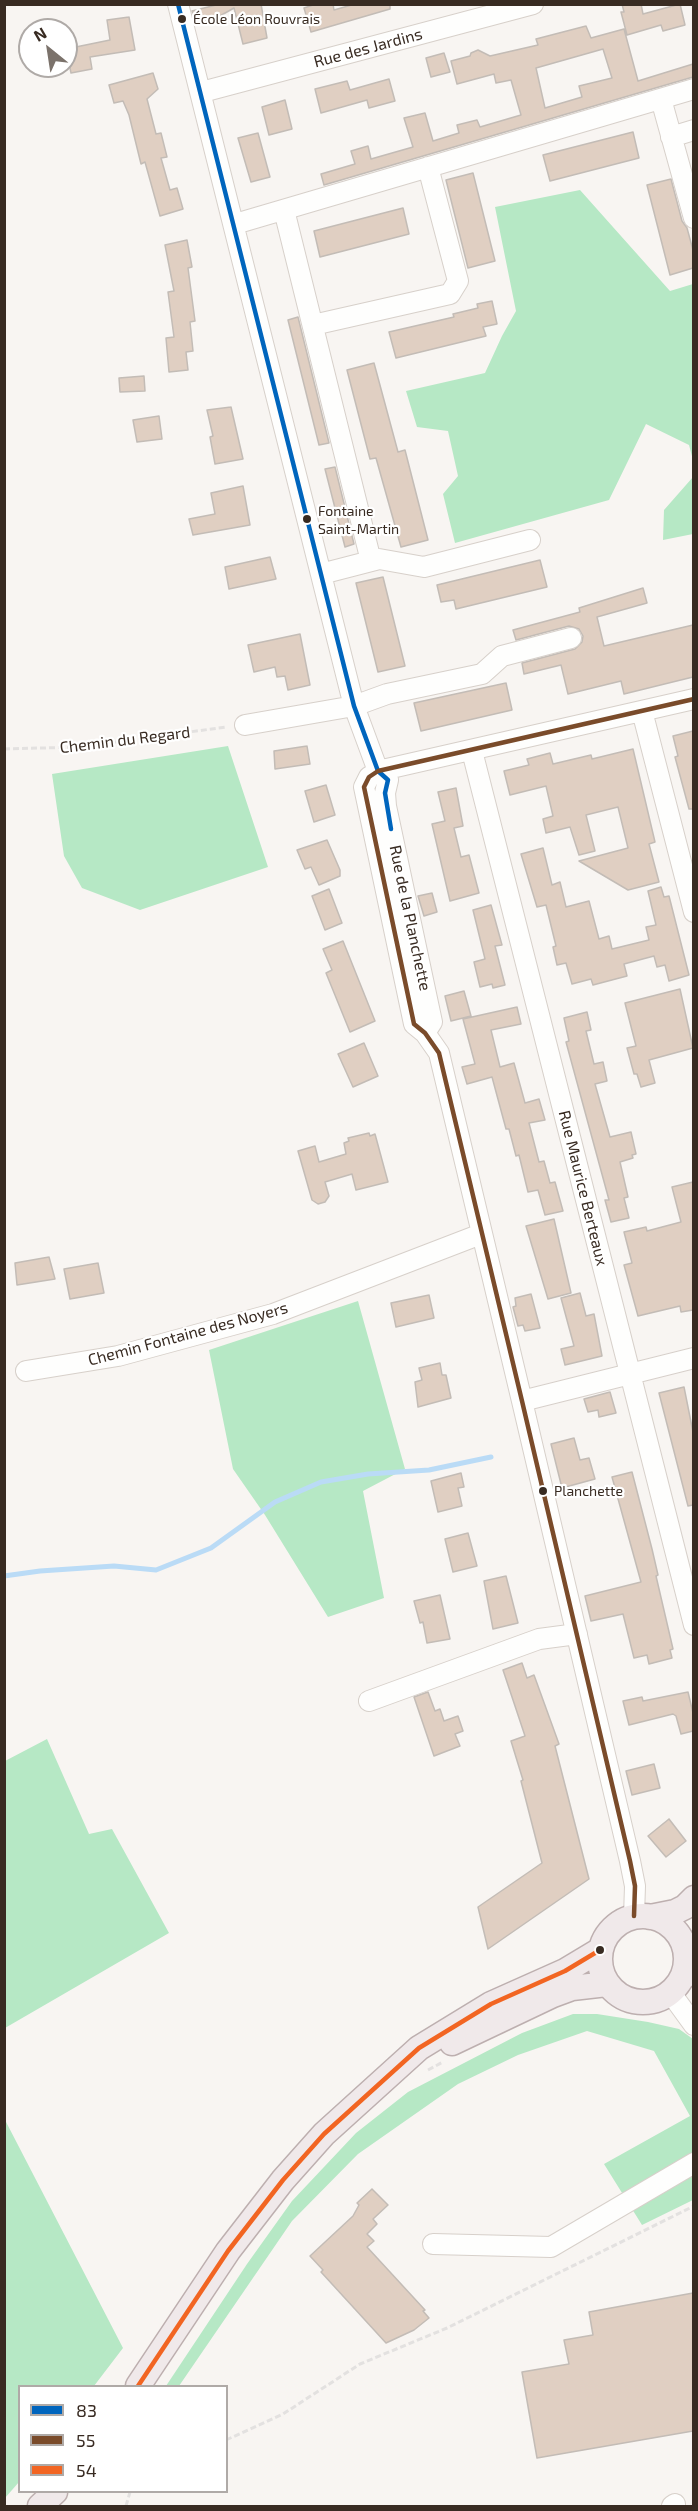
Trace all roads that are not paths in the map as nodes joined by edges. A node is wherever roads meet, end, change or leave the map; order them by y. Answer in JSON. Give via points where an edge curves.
{"nodes":[{"id":1,"x":178,"y":4,"type":"edge"},
{"id":2,"x":534,"y":4,"type":"edge"},
{"id":3,"x":693,"y":89,"type":"edge"},
{"id":4,"x":202,"y":92,"type":"junction"},
{"id":5,"x":661,"y":99,"type":"junction"},
{"id":6,"x":693,"y":130,"type":"edge"},
{"id":7,"x":671,"y":136,"type":"junction"},
{"id":8,"x":429,"y":167,"type":"junction"},
{"id":9,"x":284,"y":210,"type":"junction"},
{"id":10,"x":693,"y":218,"type":"edge"},
{"id":11,"x":235,"y":224,"type":"junction"},
{"id":12,"x":313,"y":325,"type":"junction"},
{"id":13,"x":530,"y":540,"type":"dead end"},
{"id":14,"x":371,"y":561,"type":"junction"},
{"id":15,"x":321,"y":574,"type":"junction"},
{"id":16,"x":572,"y":638,"type":"dead end"},
{"id":17,"x":693,"y":699,"type":"edge"},
{"id":18,"x":354,"y":706,"type":"junction"},
{"id":19,"x":642,"y":711,"type":"junction"},
{"id":20,"x":245,"y":725,"type":"road end"},
{"id":21,"x":472,"y":751,"type":"junction"},
{"id":22,"x":378,"y":771,"type":"junction"},
{"id":23,"x":693,"y":912,"type":"edge"},
{"id":24,"x":481,"y":1234,"type":"junction"},
{"id":25,"x":693,"y":1358,"type":"edge"},
{"id":26,"x":26,"y":1371,"type":"dead end"},
{"id":27,"x":631,"y":1374,"type":"junction"},
{"id":28,"x":522,"y":1401,"type":"junction"},
{"id":29,"x":693,"y":1625,"type":"edge"},
{"id":30,"x":577,"y":1634,"type":"junction"},
{"id":31,"x":369,"y":1701,"type":"dead end"},
{"id":32,"x":693,"y":1898,"type":"edge"},
{"id":33,"x":642,"y":1916,"type":"junction"},
{"id":34,"x":600,"y":1950,"type":"junction"},
{"id":35,"x":689,"y":1960,"type":"edge"},
{"id":36,"x":608,"y":1984,"type":"junction"},
{"id":37,"x":670,"y":1992,"type":"junction"},
{"id":38,"x":693,"y":2025,"type":"edge"},
{"id":39,"x":379,"y":2083,"type":"junction"},
{"id":40,"x":693,"y":2163,"type":"edge"},
{"id":41,"x":433,"y":2244,"type":"dead end"},
{"id":42,"x":139,"y":2385,"type":"edge"},
{"id":43,"x":54,"y":2493,"type":"edge"},
{"id":44,"x":40,"y":2506,"type":"edge"}],
"edges":[{"from":1,"to":4,"type":"street"},
{"from":2,"to":4,"type":"street","name":"Rue des Jardins"},
{"from":3,"to":5,"type":"street"},
{"from":4,"to":11,"type":"street"},
{"from":5,"to":7,"type":"street"},
{"from":5,"to":8,"type":"street"},
{"from":6,"to":7,"type":"street"},
{"from":7,"to":10,"type":"street"},
{"from":8,"to":9,"type":"street"},
{"from":8,"to":12,"type":"street","via":[[458,281],[450,294]]},
{"from":9,"to":11,"type":"street"},
{"from":9,"to":12,"type":"street"},
{"from":11,"to":15,"type":"street"},
{"from":12,"to":14,"type":"street"},
{"from":13,"to":14,"type":"street","via":[[424,567]]},
{"from":14,"to":15,"type":"street"},
{"from":15,"to":18,"type":"street"},
{"from":16,"to":18,"type":"street","via":[[502,656],[482,674],[387,694]]},
{"from":17,"to":19,"type":"street"},
{"from":18,"to":20,"type":"street"},
{"from":18,"to":22,"type":"street"},
{"from":19,"to":21,"type":"street"},
{"from":19,"to":23,"type":"street"},
{"from":21,"to":22,"type":"street"},
{"from":21,"to":27,"type":"street","name":"Rue Maurice Berteaux"},
{"from":22,"to":24,"type":"street","name":"Rue de la Planchette","via":[[364,787],[414,1023],[439,1053]]},
{"from":24,"to":26,"type":"street","name":"Chemin Fontaine des Noyers","via":[[273,1314],[118,1356]]},
{"from":24,"to":28,"type":"street","name":"Rue de la Planchette"},
{"from":25,"to":27,"type":"street"},
{"from":27,"to":28,"type":"street"},
{"from":27,"to":29,"type":"street","name":"Rue Maurice Berteaux"},
{"from":28,"to":30,"type":"street","name":"Rue de la Planchette"},
{"from":30,"to":31,"type":"street","via":[[539,1639]]},
{"from":30,"to":33,"type":"street","name":"Rue de la Planchette"},
{"from":32,"to":33,"type":"main road","via":[[675,1912]]},
{"from":33,"to":34,"type":"main road","via":[[615,1926]]},
{"from":33,"to":35,"type":"main road","via":[[670,1926],[679,1935]]},
{"from":34,"to":36,"type":"main road"},
{"from":34,"to":39,"type":"main road","via":[[565,1971],[482,2009],[419,2048]]},
{"from":35,"to":37,"type":"main road"},
{"from":36,"to":37,"type":"main road","via":[[616,1993],[638,2001]]},
{"from":36,"to":39,"type":"main road","via":[[572,1988],[553,1995]]},
{"from":37,"to":38,"type":"street"},
{"from":39,"to":42,"type":"main road","via":[[324,2133],[283,2180],[228,2251]]},
{"from":40,"to":41,"type":"street","via":[[551,2247]]},
{"from":43,"to":44,"type":"main road"}]}
